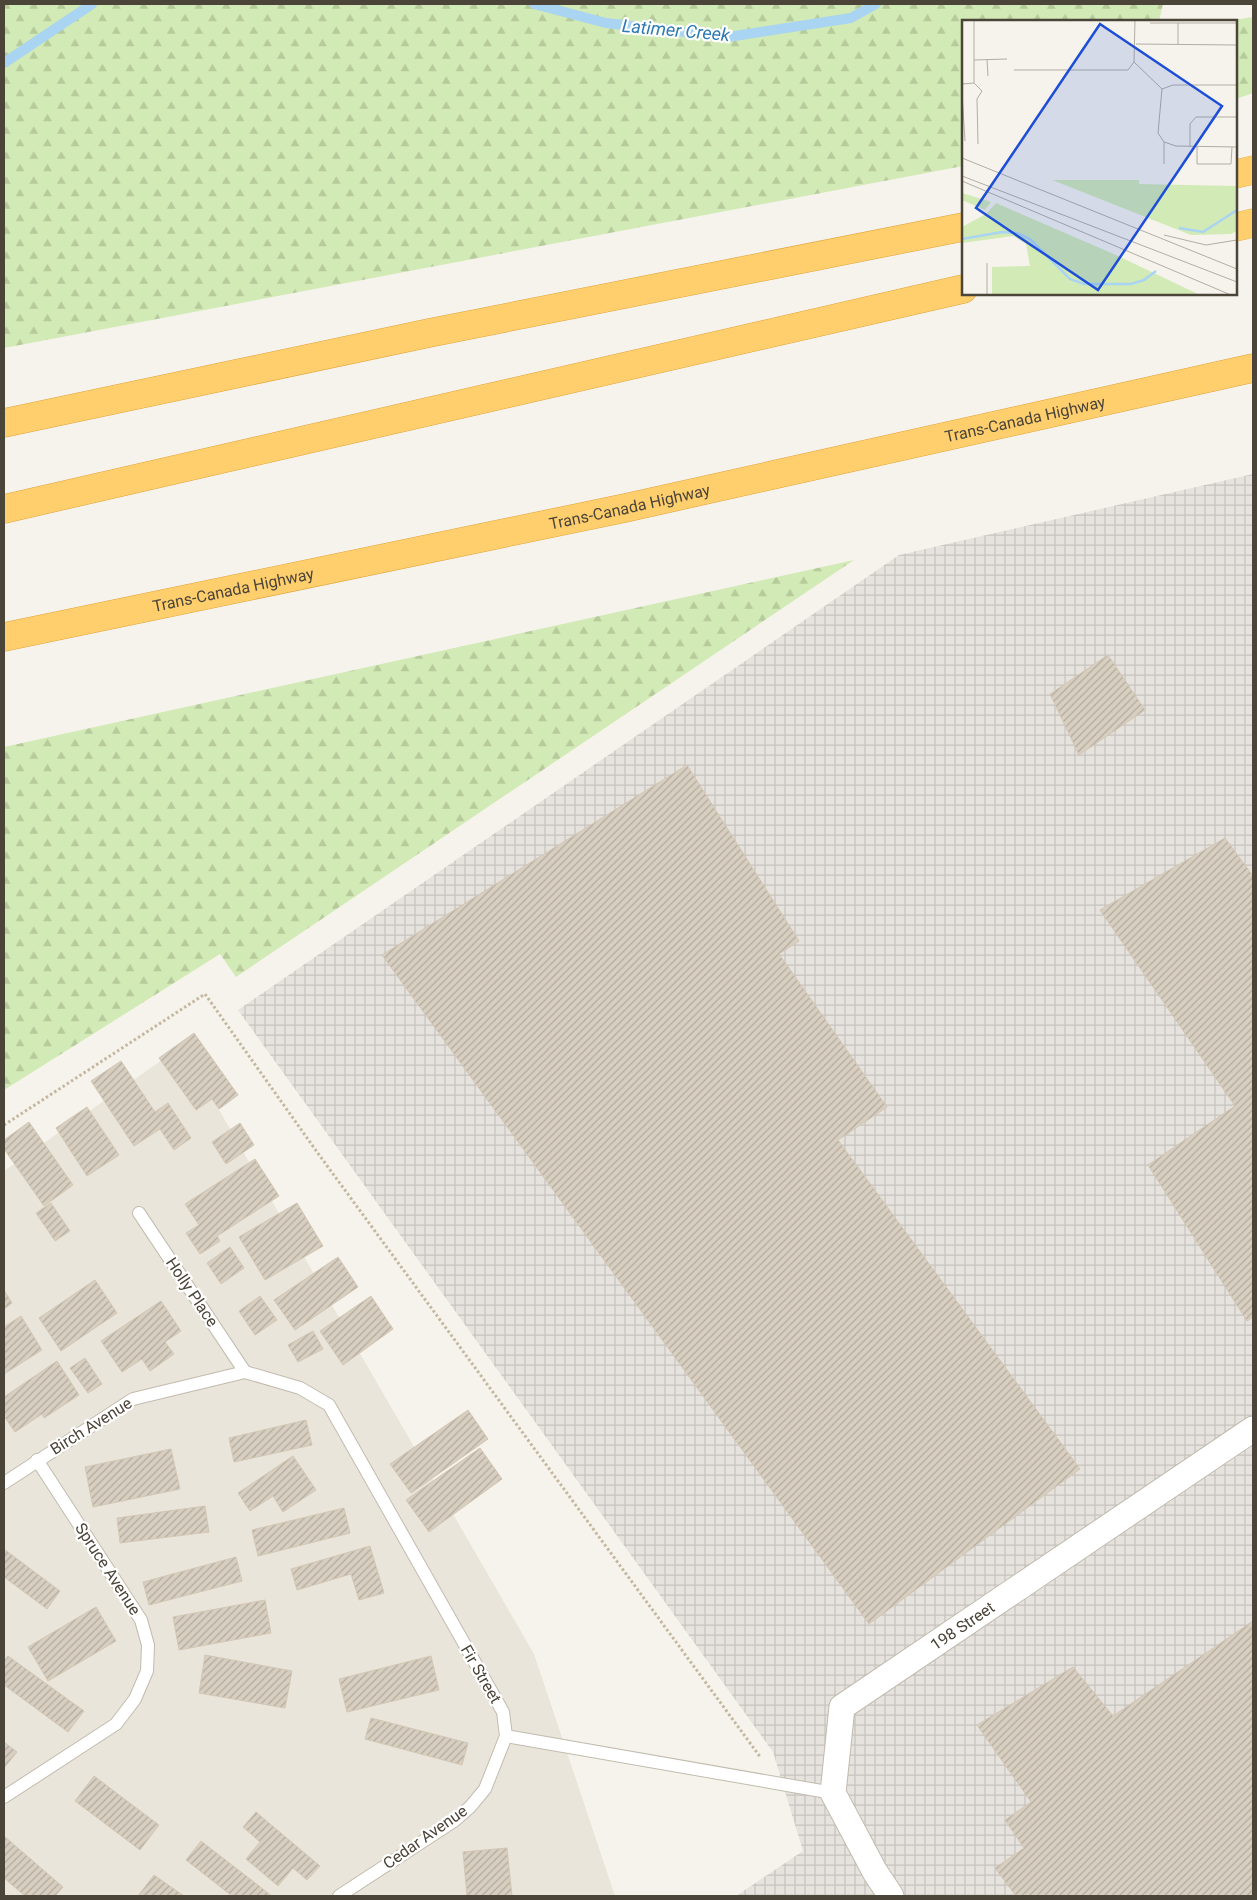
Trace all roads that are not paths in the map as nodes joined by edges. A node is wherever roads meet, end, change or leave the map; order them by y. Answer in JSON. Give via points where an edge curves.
{"nodes":[{"id":1,"x":1253,"y":170,"type":"edge"},
{"id":2,"x":1237,"y":174,"type":"edge"},
{"id":3,"x":1253,"y":223,"type":"edge"},
{"id":4,"x":1237,"y":227,"type":"edge"},
{"id":5,"x":962,"y":228,"type":"edge"},
{"id":6,"x":962,"y":289,"type":"edge"},
{"id":7,"x":1253,"y":368,"type":"edge"},
{"id":8,"x":4,"y":423,"type":"edge"},
{"id":9,"x":4,"y":509,"type":"edge"},
{"id":10,"x":286,"y":580,"type":"junction"},
{"id":11,"x":4,"y":637,"type":"edge"},
{"id":12,"x":4,"y":655,"type":"edge"},
{"id":13,"x":139,"y":1213,"type":"dead end"},
{"id":14,"x":244,"y":1372,"type":"junction"},
{"id":15,"x":1253,"y":1429,"type":"edge"},
{"id":16,"x":37,"y":1460,"type":"junction"},
{"id":17,"x":4,"y":1483,"type":"edge"},
{"id":18,"x":506,"y":1736,"type":"junction"},
{"id":19,"x":833,"y":1793,"type":"junction"},
{"id":20,"x":4,"y":1797,"type":"edge"},
{"id":21,"x":339,"y":1896,"type":"edge"},
{"id":22,"x":891,"y":1896,"type":"edge"}],
"edges":[{"from":1,"to":2,"type":"highway"},
{"from":3,"to":4,"type":"highway"},
{"from":5,"to":8,"type":"highway","via":[[429,333]]},
{"from":6,"to":9,"type":"highway"},
{"from":7,"to":10,"type":"highway","name":"Trans-Canada Highway"},
{"from":10,"to":11,"type":"highway","name":"Trans-Canada Highway"},
{"from":10,"to":12,"type":"highway"},
{"from":13,"to":14,"type":"lane","name":"Holly Place"},
{"from":14,"to":16,"type":"lane","name":"Birch Avenue","via":[[133,1399]]},
{"from":14,"to":18,"type":"lane","name":"Fir Street","via":[[300,1388],[329,1405],[502,1712]]},
{"from":15,"to":19,"type":"street","name":"198 Street","via":[[842,1707]]},
{"from":16,"to":17,"type":"lane","name":"Birch Avenue"},
{"from":16,"to":20,"type":"lane","name":"Spruce Avenue","via":[[141,1620],[148,1645],[147,1671],[135,1699],[116,1724]]},
{"from":18,"to":19,"type":"lane"},
{"from":18,"to":21,"type":"lane","name":"Cedar Avenue","via":[[485,1790],[470,1807],[454,1821]]},
{"from":19,"to":22,"type":"street"}]}
